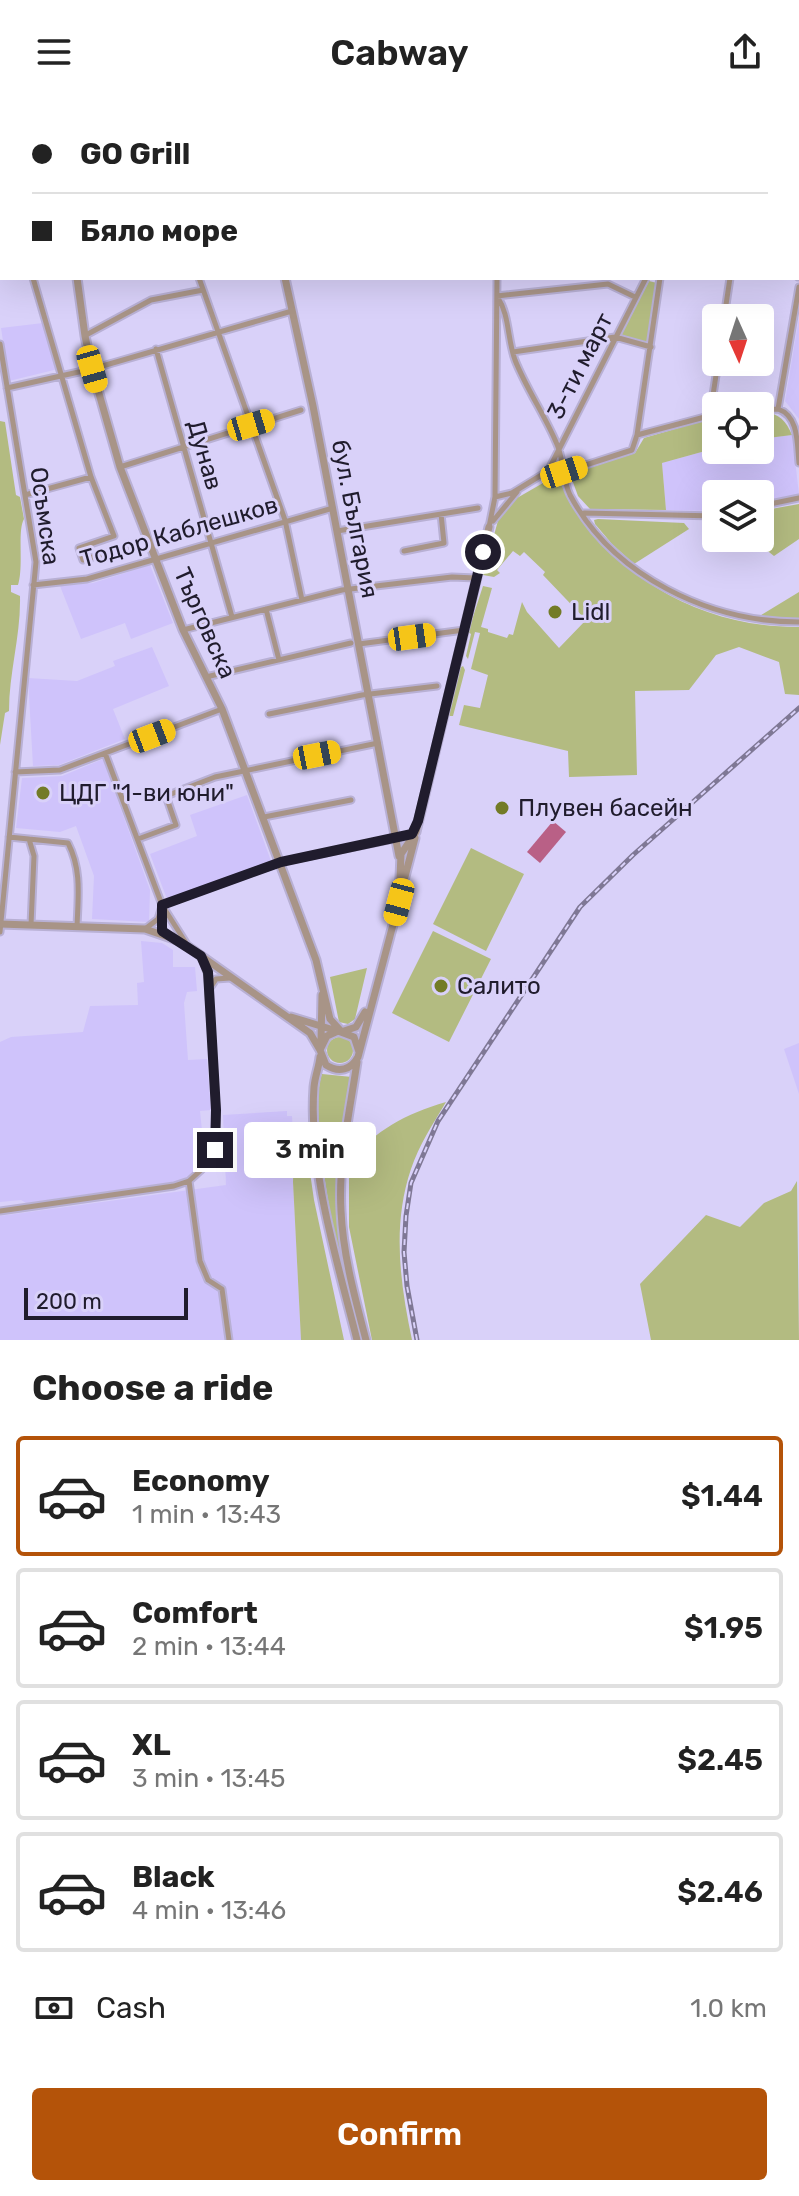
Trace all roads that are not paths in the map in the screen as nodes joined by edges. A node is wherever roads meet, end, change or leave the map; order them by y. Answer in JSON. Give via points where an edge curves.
{"nodes":[{"id":1,"x":54,"y":104,"type":"edge"},
{"id":2,"x":96,"y":104,"type":"edge"},
{"id":3,"x":34,"y":280,"type":"edge"},
{"id":4,"x":77,"y":280,"type":"edge"},
{"id":5,"x":200,"y":280,"type":"edge"},
{"id":6,"x":285,"y":280,"type":"edge"},
{"id":7,"x":497,"y":280,"type":"edge"},
{"id":8,"x":645,"y":280,"type":"edge"},
{"id":9,"x":660,"y":280,"type":"edge"},
{"id":10,"x":730,"y":280,"type":"edge"},
{"id":11,"x":607,"y":281,"type":"edge"},
{"id":12,"x":799,"y":287,"type":"edge"},
{"id":13,"x":203,"y":290,"type":"junction"},
{"id":14,"x":497,"y":296,"type":"junction"},
{"id":15,"x":635,"y":297,"type":"junction"},
{"id":16,"x":726,"y":304,"type":"edge"},
{"id":17,"x":292,"y":311,"type":"junction"},
{"id":18,"x":217,"y":332,"type":"junction"},
{"id":19,"x":85,"y":336,"type":"junction"},
{"id":20,"x":615,"y":337,"type":"junction"},
{"id":21,"x":0,"y":344,"type":"edge"},
{"id":22,"x":651,"y":347,"type":"junction"},
{"id":23,"x":156,"y":349,"type":"junction"},
{"id":24,"x":513,"y":352,"type":"junction"},
{"id":25,"x":92,"y":369,"type":"junction"},
{"id":26,"x":62,"y":376,"type":"junction"},
{"id":27,"x":7,"y":388,"type":"junction"},
{"id":28,"x":774,"y":409,"type":"edge"},
{"id":29,"x":778,"y":409,"type":"junction"},
{"id":30,"x":301,"y":410,"type":"dead end"},
{"id":31,"x":702,"y":418,"type":"edge"},
{"id":32,"x":251,"y":425,"type":"junction"},
{"id":33,"x":637,"y":435,"type":"junction"},
{"id":34,"x":185,"y":447,"type":"junction"},
{"id":35,"x":559,"y":449,"type":"junction"},
{"id":36,"x":562,"y":463,"type":"junction"},
{"id":37,"x":799,"y":463,"type":"edge"},
{"id":38,"x":120,"y":467,"type":"junction"},
{"id":39,"x":548,"y":471,"type":"junction"},
{"id":40,"x":564,"y":472,"type":"junction"},
{"id":41,"x":91,"y":477,"type":"junction"},
{"id":42,"x":521,"y":489,"type":"junction"},
{"id":43,"x":25,"y":495,"type":"junction"},
{"id":44,"x":495,"y":497,"type":"junction"},
{"id":45,"x":799,"y":498,"type":"edge"},
{"id":46,"x":774,"y":503,"type":"edge"},
{"id":47,"x":333,"y":508,"type":"junction"},
{"id":48,"x":478,"y":508,"type":"dead end"},
{"id":49,"x":583,"y":513,"type":"junction"},
{"id":50,"x":441,"y":514,"type":"junction"},
{"id":51,"x":702,"y":516,"type":"edge"},
{"id":52,"x":285,"y":520,"type":"junction"},
{"id":53,"x":489,"y":527,"type":"junction"},
{"id":54,"x":337,"y":531,"type":"junction"},
{"id":55,"x":211,"y":542,"type":"junction"},
{"id":56,"x":126,"y":547,"type":"dead end"},
{"id":57,"x":404,"y":551,"type":"dead end"},
{"id":58,"x":155,"y":559,"type":"junction"},
{"id":59,"x":476,"y":578,"type":"junction"},
{"id":60,"x":33,"y":585,"type":"junction"},
{"id":61,"x":348,"y":589,"type":"junction"},
{"id":62,"x":302,"y":600,"type":"junction"},
{"id":63,"x":266,"y":609,"type":"junction"},
{"id":64,"x":232,"y":617,"type":"junction"},
{"id":65,"x":799,"y":622,"type":"edge"},
{"id":66,"x":183,"y":630,"type":"junction"},
{"id":67,"x":464,"y":630,"type":"junction"},
{"id":68,"x":355,"y":644,"type":"junction"},
{"id":69,"x":279,"y":660,"type":"junction"},
{"id":70,"x":205,"y":677,"type":"junction"},
{"id":71,"x":437,"y":686,"type":"dead end"},
{"id":72,"x":369,"y":694,"type":"junction"},
{"id":73,"x":222,"y":709,"type":"junction"},
{"id":74,"x":269,"y":714,"type":"dead end"},
{"id":75,"x":379,"y":743,"type":"junction"},
{"id":76,"x":105,"y":753,"type":"junction"},
{"id":77,"x":246,"y":770,"type":"junction"},
{"id":78,"x":15,"y":772,"type":"junction"},
{"id":79,"x":351,"y":800,"type":"dead end"},
{"id":80,"x":264,"y":817,"type":"junction"},
{"id":81,"x":418,"y":821,"type":"junction"},
{"id":82,"x":416,"y":832,"type":"junction"},
{"id":83,"x":9,"y":837,"type":"junction"},
{"id":84,"x":397,"y":838,"type":"junction"},
{"id":85,"x":29,"y":839,"type":"junction"},
{"id":86,"x":138,"y":839,"type":"junction"},
{"id":87,"x":281,"y":862,"type":"junction"},
{"id":88,"x":400,"y":862,"type":"junction"},
{"id":89,"x":399,"y":902,"type":"junction"},
{"id":90,"x":162,"y":905,"type":"junction"},
{"id":91,"x":160,"y":914,"type":"junction"},
{"id":92,"x":169,"y":918,"type":"junction"},
{"id":93,"x":31,"y":925,"type":"junction"},
{"id":94,"x":0,"y":927,"type":"edge"},
{"id":95,"x":77,"y":927,"type":"junction"},
{"id":96,"x":145,"y":929,"type":"junction"},
{"id":97,"x":164,"y":934,"type":"junction"},
{"id":98,"x":193,"y":950,"type":"junction"},
{"id":99,"x":201,"y":956,"type":"junction"},
{"id":100,"x":215,"y":967,"type":"junction"},
{"id":101,"x":208,"y":976,"type":"junction"},
{"id":102,"x":321,"y":977,"type":"junction"},
{"id":103,"x":232,"y":978,"type":"junction"},
{"id":104,"x":210,"y":986,"type":"junction"},
{"id":105,"x":375,"y":988,"type":"junction"},
{"id":106,"x":323,"y":1001,"type":"junction"},
{"id":107,"x":285,"y":1015,"type":"junction"},
{"id":108,"x":300,"y":1020,"type":"junction"},
{"id":109,"x":322,"y":1026,"type":"junction"},
{"id":110,"x":341,"y":1031,"type":"junction"},
{"id":111,"x":320,"y":1050,"type":"junction"},
{"id":112,"x":359,"y":1055,"type":"junction"},
{"id":113,"x":189,"y":1181,"type":"junction"},
{"id":114,"x":0,"y":1211,"type":"edge"},
{"id":115,"x":229,"y":1340,"type":"edge"},
{"id":116,"x":357,"y":1340,"type":"edge"},
{"id":117,"x":366,"y":1340,"type":"edge"}],
"edges":[{"from":1,"to":2,"type":"street"},
{"from":3,"to":26,"type":"street"},
{"from":4,"to":19,"type":"street","name":"Търговска"},
{"from":5,"to":13,"type":"street"},
{"from":6,"to":17,"type":"street","name":"бул. България"},
{"from":7,"to":14,"type":"street"},
{"from":8,"to":15,"type":"street","name":"3-ти март"},
{"from":9,"to":22,"type":"street"},
{"from":10,"to":16,"type":"street"},
{"from":11,"to":14,"type":"street"},
{"from":11,"to":15,"type":"street"},
{"from":12,"to":29,"type":"street"},
{"from":13,"to":18,"type":"street"},
{"from":13,"to":19,"type":"street","via":[[151,300]]},
{"from":14,"to":24,"type":"street"},
{"from":14,"to":44,"type":"street"},
{"from":15,"to":20,"type":"street","name":"3-ти март"},
{"from":17,"to":18,"type":"street"},
{"from":17,"to":47,"type":"street","name":"бул. България"},
{"from":18,"to":23,"type":"street"},
{"from":18,"to":32,"type":"street"},
{"from":19,"to":25,"type":"street","name":"Търговска"},
{"from":20,"to":22,"type":"street"},
{"from":20,"to":24,"type":"street"},
{"from":20,"to":35,"type":"street","name":"3-ти март"},
{"from":21,"to":27,"type":"street","name":"Осъмска"},
{"from":22,"to":33,"type":"street"},
{"from":23,"to":25,"type":"street"},
{"from":23,"to":34,"type":"street","name":"Дунав"},
{"from":24,"to":35,"type":"street"},
{"from":25,"to":26,"type":"street"},
{"from":25,"to":38,"type":"street","name":"Търговска"},
{"from":26,"to":27,"type":"street"},
{"from":26,"to":41,"type":"street"},
{"from":27,"to":43,"type":"street","name":"Осъмска"},
{"from":28,"to":29,"type":"street"},
{"from":29,"to":37,"type":"street","via":[[792,420]]},
{"from":30,"to":32,"type":"street"},
{"from":31,"to":33,"type":"street"},
{"from":32,"to":34,"type":"street"},
{"from":32,"to":52,"type":"street"},
{"from":33,"to":40,"type":"street","via":[[632,450]]},
{"from":34,"to":38,"type":"street"},
{"from":34,"to":55,"type":"street","name":"Дунав"},
{"from":35,"to":36,"type":"street"},
{"from":35,"to":39,"type":"street","name":"3-ти март"},
{"from":36,"to":39,"type":"street","name":"3-ти март"},
{"from":36,"to":40,"type":"street"},
{"from":38,"to":58,"type":"street","name":"Търговска"},
{"from":39,"to":42,"type":"street","name":"3-ти март"},
{"from":40,"to":49,"type":"street","via":[[569,493]]},
{"from":41,"to":43,"type":"street"},
{"from":41,"to":56,"type":"street","via":[[114,536],[79,548],[83,560]]},
{"from":42,"to":44,"type":"street"},
{"from":42,"to":53,"type":"street"},
{"from":43,"to":60,"type":"street","name":"Осъмска","via":[[36,562]]},
{"from":44,"to":53,"type":"street"},
{"from":45,"to":46,"type":"street"},
{"from":47,"to":52,"type":"street","name":"Тодор Каблешков"},
{"from":47,"to":54,"type":"street","name":"бул. България"},
{"from":48,"to":50,"type":"street"},
{"from":49,"to":51,"type":"street"},
{"from":49,"to":65,"type":"street","via":[[641,575],[707,606],[751,618]]},
{"from":50,"to":54,"type":"street"},
{"from":50,"to":57,"type":"street","via":[[444,543]]},
{"from":52,"to":55,"type":"street","name":"Тодор Каблешков"},
{"from":52,"to":62,"type":"street"},
{"from":53,"to":59,"type":"street"},
{"from":54,"to":61,"type":"street","name":"бул. България"},
{"from":55,"to":58,"type":"street","name":"Тодор Каблешков"},
{"from":55,"to":64,"type":"street","name":"Дунав"},
{"from":58,"to":60,"type":"street","name":"Тодор Каблешков","via":[[87,579]]},
{"from":58,"to":66,"type":"street","name":"Търговска"},
{"from":59,"to":61,"type":"street"},
{"from":59,"to":67,"type":"street"},
{"from":60,"to":78,"type":"street","name":"Осъмска"},
{"from":61,"to":62,"type":"street"},
{"from":61,"to":68,"type":"street","name":"бул. България"},
{"from":62,"to":63,"type":"street"},
{"from":63,"to":64,"type":"street"},
{"from":63,"to":69,"type":"street"},
{"from":64,"to":66,"type":"street"},
{"from":66,"to":70,"type":"street","name":"Търговска"},
{"from":67,"to":68,"type":"street"},
{"from":67,"to":81,"type":"street"},
{"from":68,"to":69,"type":"street"},
{"from":68,"to":72,"type":"street","name":"бул. България"},
{"from":69,"to":70,"type":"street"},
{"from":70,"to":73,"type":"street","name":"Търговска"},
{"from":71,"to":72,"type":"street"},
{"from":72,"to":74,"type":"street"},
{"from":72,"to":75,"type":"street","name":"бул. България"},
{"from":73,"to":76,"type":"street"},
{"from":73,"to":77,"type":"street","name":"Търговска"},
{"from":75,"to":77,"type":"street"},
{"from":75,"to":84,"type":"street","name":"бул. България"},
{"from":76,"to":78,"type":"street","via":[[60,770]]},
{"from":76,"to":86,"type":"street"},
{"from":77,"to":80,"type":"street","name":"Търговска"},
{"from":77,"to":86,"type":"street","via":[[166,796],[176,825]]},
{"from":78,"to":83,"type":"street","name":"Осъмска"},
{"from":79,"to":80,"type":"street"},
{"from":80,"to":87,"type":"street","name":"Търговска"},
{"from":81,"to":82,"type":"street"},
{"from":81,"to":84,"type":"street","via":[[412,834]]},
{"from":82,"to":88,"type":"street"},
{"from":82,"to":89,"type":"street"},
{"from":83,"to":85,"type":"street"},
{"from":83,"to":94,"type":"street","name":"Осъмска"},
{"from":84,"to":87,"type":"street"},
{"from":84,"to":88,"type":"street","name":"бул. България"},
{"from":85,"to":93,"type":"street","via":[[34,856]]},
{"from":85,"to":95,"type":"street","via":[[68,843],[77,860]]},
{"from":86,"to":90,"type":"street"},
{"from":87,"to":90,"type":"street"},
{"from":87,"to":102,"type":"street","name":"Търговска"},
{"from":88,"to":89,"type":"street","name":"бул. България"},
{"from":89,"to":105,"type":"street"},
{"from":90,"to":91,"type":"street"},
{"from":90,"to":92,"type":"street"},
{"from":91,"to":96,"type":"street"},
{"from":91,"to":97,"type":"street"},
{"from":92,"to":97,"type":"street"},
{"from":92,"to":98,"type":"street"},
{"from":93,"to":94,"type":"street"},
{"from":93,"to":95,"type":"street"},
{"from":95,"to":96,"type":"street"},
{"from":96,"to":97,"type":"street"},
{"from":97,"to":98,"type":"street"},
{"from":98,"to":99,"type":"street"},
{"from":99,"to":100,"type":"street"},
{"from":99,"to":101,"type":"street"},
{"from":100,"to":101,"type":"street"},
{"from":100,"to":103,"type":"street"},
{"from":100,"to":104,"type":"street"},
{"from":101,"to":104,"type":"street"},
{"from":102,"to":106,"type":"street"},
{"from":102,"to":110,"type":"street","via":[[330,1019]]},
{"from":103,"to":104,"type":"street","via":[[216,979]]},
{"from":103,"to":107,"type":"street"},
{"from":104,"to":113,"type":"street","via":[[215,1150]]},
{"from":105,"to":110,"type":"street","via":[[360,1023]]},
{"from":105,"to":112,"type":"street"},
{"from":106,"to":108,"type":"street","via":[[316,1017]]},
{"from":106,"to":109,"type":"street"},
{"from":107,"to":108,"type":"street"},
{"from":107,"to":111,"type":"street","via":[[310,1033]]},
{"from":108,"to":109,"type":"street"},
{"from":109,"to":110,"type":"street"},
{"from":109,"to":111,"type":"street"},
{"from":110,"to":111,"type":"street","via":[[327,1036]]},
{"from":110,"to":112,"type":"street","via":[[354,1037]]},
{"from":111,"to":112,"type":"street","via":[[326,1065],[337,1070],[349,1068]]},
{"from":111,"to":116,"type":"street","via":[[314,1085],[315,1139]]},
{"from":112,"to":117,"type":"street","via":[[343,1154],[341,1209]]},
{"from":113,"to":114,"type":"street"},
{"from":113,"to":115,"type":"street","via":[[200,1261],[208,1280],[222,1289]]}]}
